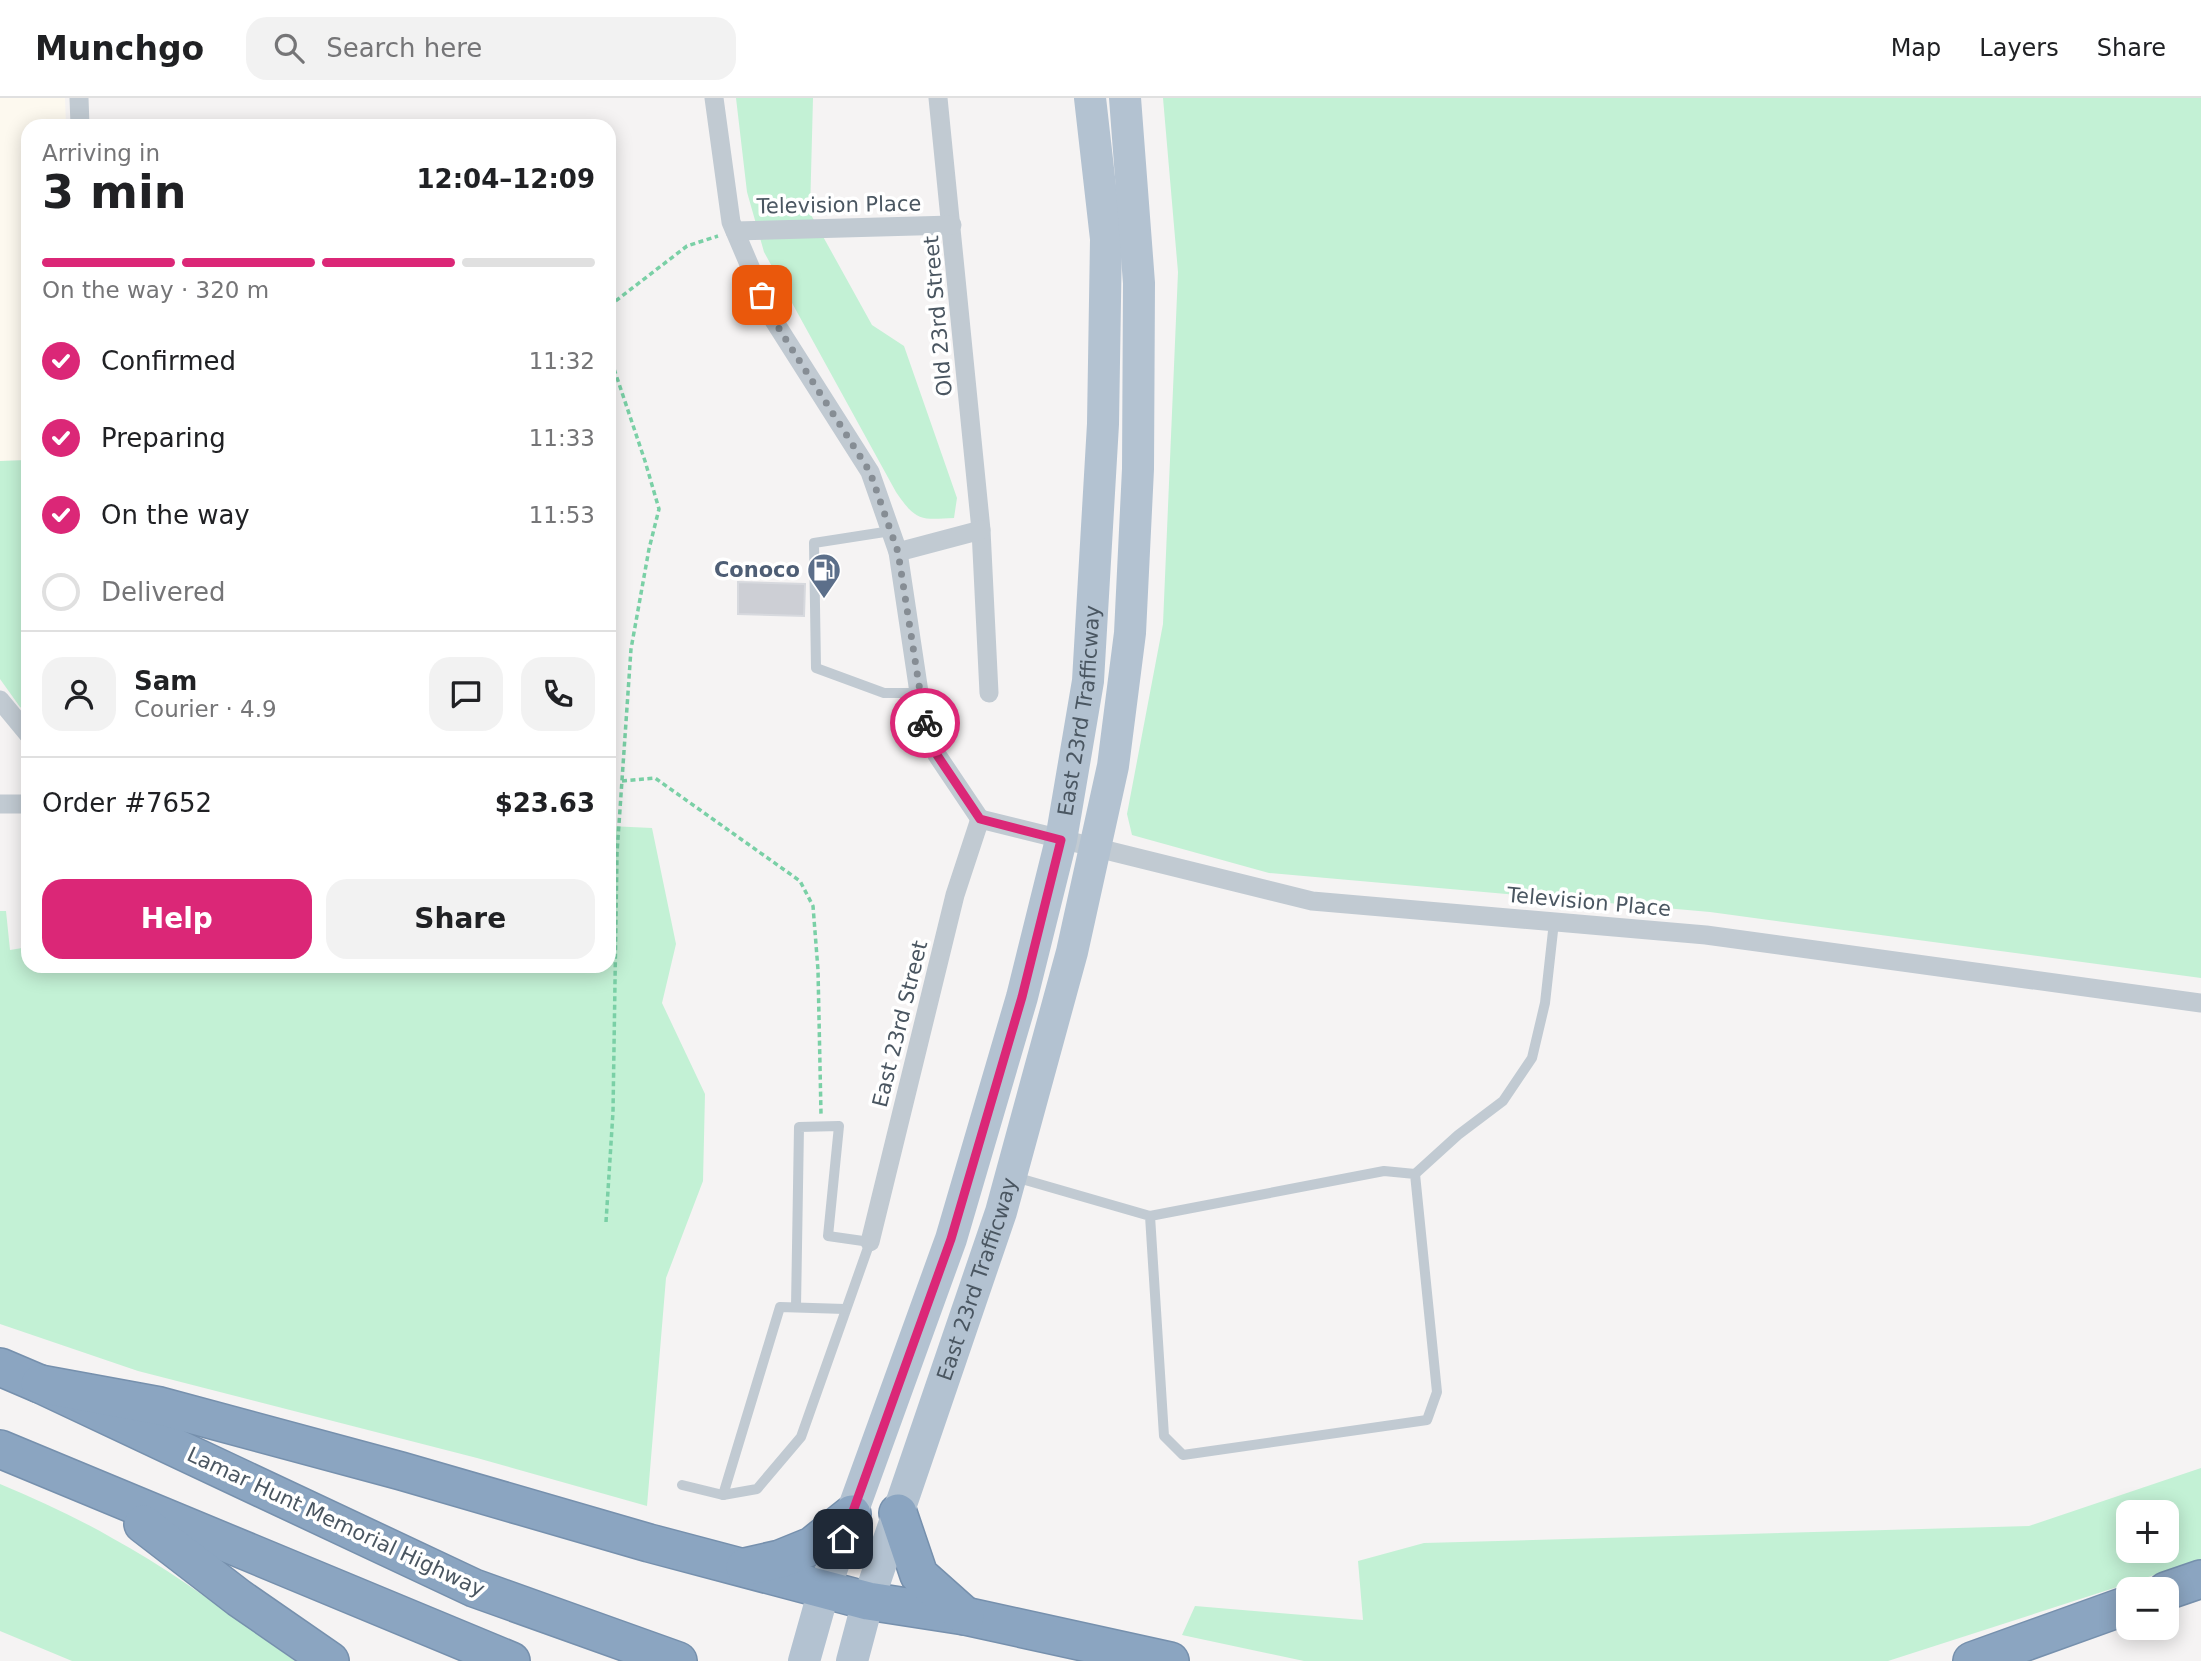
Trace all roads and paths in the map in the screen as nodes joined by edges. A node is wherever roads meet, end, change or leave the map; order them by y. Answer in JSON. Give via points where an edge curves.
{"nodes":[{"id":1,"x":79,"y":98,"type":"edge"},
{"id":2,"x":715,"y":98,"type":"edge"},
{"id":3,"x":938,"y":98,"type":"edge"},
{"id":4,"x":1090,"y":98,"type":"edge"},
{"id":5,"x":1125,"y":98,"type":"edge"},
{"id":6,"x":80,"y":119,"type":"edge"},
{"id":7,"x":952,"y":225,"type":"junction"},
{"id":8,"x":735,"y":231,"type":"junction"},
{"id":9,"x":616,"y":301,"type":"edge"},
{"id":10,"x":616,"y":375,"type":"edge"},
{"id":11,"x":981,"y":530,"type":"junction"},
{"id":12,"x":891,"y":531,"type":"junction"},
{"id":13,"x":898,"y":552,"type":"junction"},
{"id":14,"x":918,"y":693,"type":"junction"},
{"id":15,"x":989,"y":693,"type":"dead end"},
{"id":16,"x":0,"y":701,"type":"edge"},
{"id":17,"x":21,"y":726,"type":"edge"},
{"id":18,"x":622,"y":780,"type":"junction"},
{"id":19,"x":0,"y":804,"type":"edge"},
{"id":20,"x":21,"y":804,"type":"edge"},
{"id":21,"x":980,"y":819,"type":"junction"},
{"id":22,"x":1061,"y":840,"type":"junction"},
{"id":23,"x":1096,"y":847,"type":"junction"},
{"id":24,"x":616,"y":905,"type":"edge"},
{"id":25,"x":1554,"y":922,"type":"junction"},
{"id":26,"x":615,"y":973,"type":"edge"},
{"id":27,"x":2201,"y":1003,"type":"edge"},
{"id":28,"x":822,"y":1126,"type":"junction"},
{"id":29,"x":1415,"y":1174,"type":"junction"},
{"id":30,"x":1012,"y":1175,"type":"junction"},
{"id":31,"x":1150,"y":1216,"type":"junction"},
{"id":32,"x":606,"y":1222,"type":"dead end"},
{"id":33,"x":870,"y":1242,"type":"junction"},
{"id":34,"x":796,"y":1307,"type":"junction"},
{"id":35,"x":845,"y":1309,"type":"junction"},
{"id":36,"x":0,"y":1367,"type":"edge"},
{"id":37,"x":40,"y":1384,"type":"junction"},
{"id":38,"x":0,"y":1449,"type":"edge"},
{"id":39,"x":681,"y":1485,"type":"dead end"},
{"id":40,"x":104,"y":1494,"type":"junction"},
{"id":41,"x":723,"y":1495,"type":"junction"},
{"id":42,"x":898,"y":1513,"type":"junction"},
{"id":43,"x":852,"y":1514,"type":"junction"},
{"id":44,"x":741,"y":1567,"type":"junction"},
{"id":45,"x":2201,"y":1578,"type":"edge"},
{"id":46,"x":2179,"y":1586,"type":"edge"},
{"id":47,"x":824,"y":1590,"type":"junction"},
{"id":48,"x":868,"y":1601,"type":"junction"},
{"id":49,"x":2116,"y":1609,"type":"edge"},
{"id":50,"x":964,"y":1616,"type":"junction"},
{"id":51,"x":330,"y":1661,"type":"edge"},
{"id":52,"x":511,"y":1661,"type":"edge"},
{"id":53,"x":678,"y":1661,"type":"edge"},
{"id":54,"x":804,"y":1661,"type":"edge"},
{"id":55,"x":852,"y":1661,"type":"edge"},
{"id":56,"x":1170,"y":1661,"type":"edge"},
{"id":57,"x":1972,"y":1661,"type":"edge"}],
"edges":[{"from":1,"to":6,"type":"street"},
{"from":2,"to":8,"type":"street","name":"Television Place"},
{"from":3,"to":7,"type":"street","name":"Old 23rd Street"},
{"from":4,"to":22,"type":"main road","name":"East 23rd Trafficway","via":[[1106,239],[1103,424],[1088,681]]},
{"from":5,"to":23,"type":"main road","name":"East 23rd Trafficway","via":[[1139,283],[1138,469],[1130,633],[1113,766]]},
{"from":7,"to":8,"type":"street","name":"Television Place"},
{"from":7,"to":11,"type":"street","name":"Old 23rd Street"},
{"from":8,"to":9,"type":"path","via":[[687,246]]},
{"from":8,"to":12,"type":"street","via":[[771,316],[870,472]]},
{"from":10,"to":18,"type":"path","via":[[659,509],[631,649]]},
{"from":11,"to":13,"type":"street"},
{"from":11,"to":15,"type":"street"},
{"from":12,"to":13,"type":"street"},
{"from":12,"to":14,"type":"lane","via":[[814,543],[816,668],[884,693]]},
{"from":13,"to":14,"type":"street"},
{"from":14,"to":21,"type":"street","via":[[937,755]]},
{"from":16,"to":17,"type":"street"},
{"from":18,"to":24,"type":"path"},
{"from":18,"to":28,"type":"path","via":[[654,778],[800,881],[813,906]]},
{"from":19,"to":20,"type":"street"},
{"from":21,"to":22,"type":"street","name":"Television Place"},
{"from":21,"to":33,"type":"street","name":"East 23rd Street","via":[[955,895]]},
{"from":22,"to":23,"type":"street","name":"Television Place"},
{"from":22,"to":43,"type":"main road","name":"East 23rd Trafficway","via":[[1022,997],[951,1239]]},
{"from":23,"to":25,"type":"street","name":"Television Place","via":[[1312,901]]},
{"from":23,"to":30,"type":"main road","name":"East 23rd Trafficway"},
{"from":25,"to":27,"type":"street","name":"Television Place","via":[[1706,935]]},
{"from":25,"to":29,"type":"lane","via":[[1545,1003],[1532,1058],[1503,1101]]},
{"from":26,"to":32,"type":"path"},
{"from":28,"to":33,"type":"lane","via":[[839,1126],[828,1236]]},
{"from":28,"to":34,"type":"lane","via":[[799,1127]]},
{"from":29,"to":31,"type":"lane","via":[[1384,1171]]},
{"from":29,"to":31,"type":"lane","via":[[1437,1392],[1427,1420],[1183,1455],[1164,1436]]},
{"from":30,"to":31,"type":"lane"},
{"from":30,"to":42,"type":"main road","name":"East 23rd Trafficway"},
{"from":33,"to":35,"type":"lane"},
{"from":34,"to":35,"type":"lane"},
{"from":34,"to":41,"type":"lane","via":[[780,1307]]},
{"from":35,"to":41,"type":"lane","via":[[802,1437],[757,1489]]},
{"from":36,"to":37,"type":"highway","name":"Lamar Hunt Memorial Highway"},
{"from":37,"to":44,"type":"highway","via":[[160,1406]]},
{"from":37,"to":53,"type":"highway","name":"Lamar Hunt Memorial Highway","via":[[474,1588]]},
{"from":38,"to":40,"type":"highway"},
{"from":39,"to":41,"type":"lane"},
{"from":40,"to":51,"type":"highway"},
{"from":40,"to":52,"type":"highway"},
{"from":42,"to":48,"type":"main road","name":"East 23rd Trafficway"},
{"from":42,"to":50,"type":"highway","via":[[919,1575]]},
{"from":43,"to":44,"type":"highway","via":[[812,1546]]},
{"from":43,"to":47,"type":"main road","name":"East 23rd Trafficway"},
{"from":44,"to":47,"type":"highway"},
{"from":45,"to":46,"type":"highway"},
{"from":47,"to":48,"type":"highway"},
{"from":47,"to":54,"type":"main road","name":"East 23rd Trafficway"},
{"from":48,"to":50,"type":"highway"},
{"from":48,"to":55,"type":"main road","name":"East 23rd Trafficway"},
{"from":49,"to":57,"type":"highway"},
{"from":50,"to":56,"type":"highway"}]}
